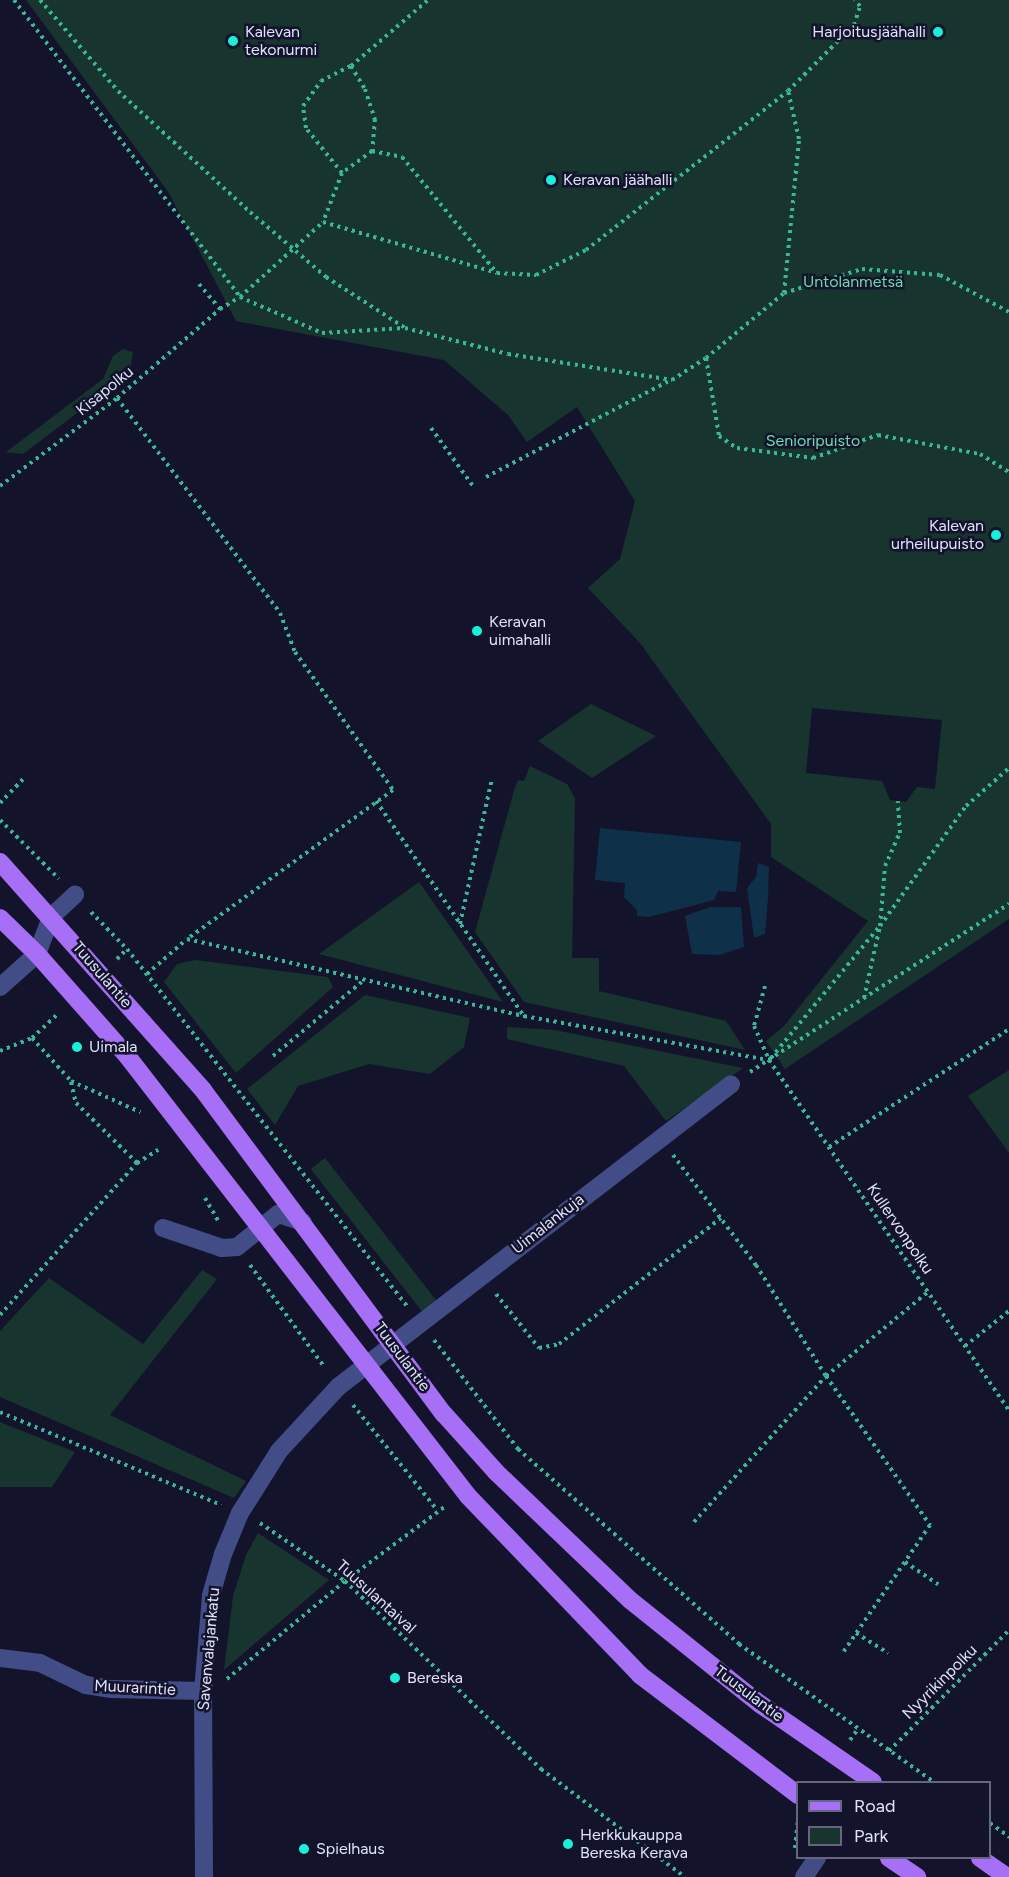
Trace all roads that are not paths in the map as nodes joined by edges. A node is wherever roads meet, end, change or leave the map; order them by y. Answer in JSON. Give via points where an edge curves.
{"nodes":[{"id":1,"x":0,"y":862,"type":"edge"},
{"id":2,"x":75,"y":896,"type":"dead end"},
{"id":3,"x":51,"y":917,"type":"junction"},
{"id":4,"x":0,"y":918,"type":"edge"},
{"id":5,"x":37,"y":954,"type":"junction"},
{"id":6,"x":0,"y":987,"type":"edge"},
{"id":7,"x":731,"y":1084,"type":"dead end"},
{"id":8,"x":303,"y":1222,"type":"junction"},
{"id":9,"x":259,"y":1226,"type":"junction"},
{"id":10,"x":164,"y":1228,"type":"dead end"},
{"id":11,"x":394,"y":1344,"type":"junction"},
{"id":12,"x":367,"y":1365,"type":"junction"},
{"id":13,"x":0,"y":1658,"type":"edge"},
{"id":14,"x":203,"y":1691,"type":"junction"},
{"id":15,"x":870,"y":1781,"type":"edge"},
{"id":16,"x":796,"y":1793,"type":"edge"},
{"id":17,"x":816,"y":1859,"type":"edge"},
{"id":18,"x":891,"y":1859,"type":"edge"},
{"id":19,"x":983,"y":1859,"type":"edge"},
{"id":20,"x":204,"y":1877,"type":"edge"},
{"id":21,"x":804,"y":1877,"type":"edge"},
{"id":22,"x":917,"y":1877,"type":"edge"},
{"id":23,"x":1007,"y":1877,"type":"edge"}],
"edges":[{"from":1,"to":3,"type":"main road","name":"Tuusulantie"},
{"from":2,"to":3,"type":"street"},
{"from":3,"to":5,"type":"street"},
{"from":3,"to":8,"type":"main road","name":"Tuusulantie","via":[[203,1090]]},
{"from":4,"to":5,"type":"main road","name":"Tuusulantie"},
{"from":5,"to":6,"type":"street"},
{"from":5,"to":9,"type":"main road","name":"Tuusulantie","via":[[128,1057]]},
{"from":7,"to":11,"type":"street","name":"Uimalankuja"},
{"from":8,"to":9,"type":"street","via":[[278,1214]]},
{"from":8,"to":11,"type":"main road","name":"Tuusulantie"},
{"from":9,"to":10,"type":"street","via":[[237,1247],[222,1248]]},
{"from":9,"to":12,"type":"main road","name":"Tuusulantie"},
{"from":11,"to":12,"type":"street","name":"Uimalankuja"},
{"from":11,"to":15,"type":"main road","name":"Tuusulantie","via":[[444,1414],[496,1472],[630,1600],[760,1704]]},
{"from":12,"to":14,"type":"street","name":"Savenvalajankatu","via":[[338,1387],[279,1451],[240,1513],[211,1595]]},
{"from":12,"to":16,"type":"main road","name":"Tuusulantie","via":[[468,1496],[640,1675]]},
{"from":13,"to":14,"type":"street","name":"Muurarintie","via":[[40,1663],[86,1685]]},
{"from":14,"to":20,"type":"street","name":"Savenvalajankatu"},
{"from":17,"to":21,"type":"street"},
{"from":18,"to":22,"type":"main road"},
{"from":19,"to":23,"type":"main road"}]}
